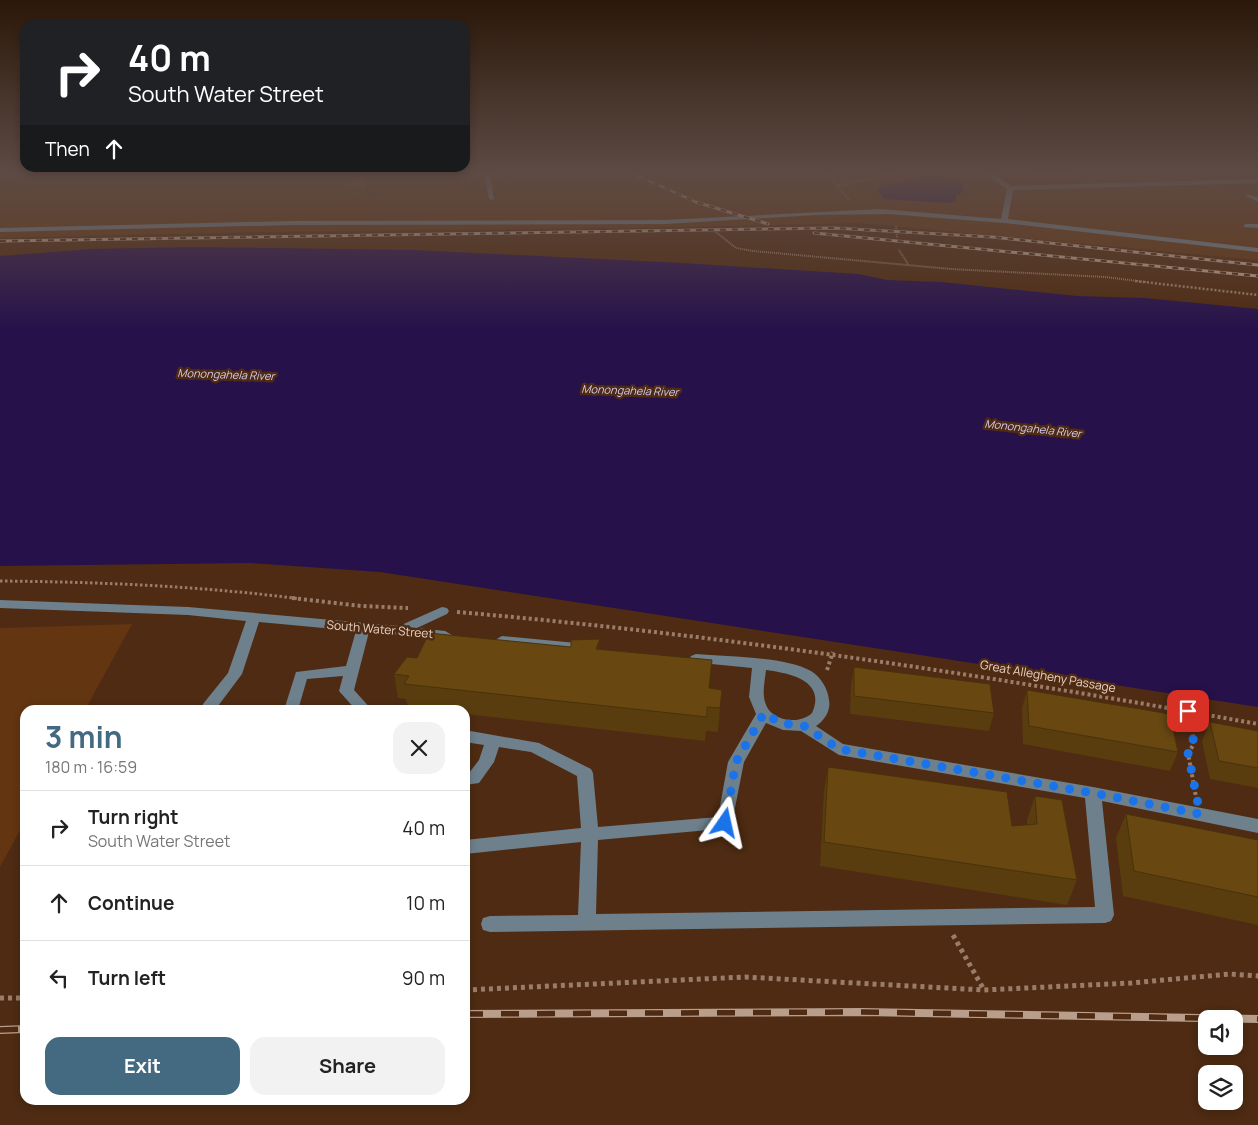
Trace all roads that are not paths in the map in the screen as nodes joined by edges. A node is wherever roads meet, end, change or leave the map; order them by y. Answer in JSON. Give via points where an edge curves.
{"nodes":[{"id":1,"x":183,"y":226,"type":"edge"},
{"id":2,"x":1043,"y":226,"type":"edge"},
{"id":3,"x":1246,"y":226,"type":"dead end"},
{"id":4,"x":1258,"y":226,"type":"edge"},
{"id":5,"x":0,"y":230,"type":"edge"},
{"id":6,"x":1258,"y":250,"type":"edge"},
{"id":7,"x":0,"y":604,"type":"edge"},
{"id":8,"x":442,"y":611,"type":"dead end"},
{"id":9,"x":254,"y":617,"type":"junction"},
{"id":10,"x":364,"y":628,"type":"junction"},
{"id":11,"x":400,"y":631,"type":"junction"},
{"id":12,"x":460,"y":636,"type":"edge"},
{"id":13,"x":489,"y":639,"type":"edge"},
{"id":14,"x":602,"y":650,"type":"edge"},
{"id":15,"x":678,"y":658,"type":"edge"},
{"id":16,"x":759,"y":666,"type":"junction"},
{"id":17,"x":352,"y":670,"type":"junction"},
{"id":18,"x":210,"y":705,"type":"edge"},
{"id":19,"x":292,"y":705,"type":"edge"},
{"id":20,"x":360,"y":705,"type":"edge"},
{"id":21,"x":764,"y":713,"type":"junction"},
{"id":22,"x":804,"y":726,"type":"junction"},
{"id":23,"x":470,"y":737,"type":"edge"},
{"id":24,"x":493,"y":740,"type":"junction"},
{"id":25,"x":470,"y":779,"type":"edge"},
{"id":26,"x":1093,"y":793,"type":"junction"},
{"id":27,"x":1258,"y":826,"type":"edge"},
{"id":28,"x":590,"y":834,"type":"junction"},
{"id":29,"x":470,"y":846,"type":"edge"},
{"id":30,"x":587,"y":923,"type":"junction"},
{"id":31,"x":490,"y":924,"type":"dead end"}],
"edges":[{"from":1,"to":5,"type":"street"},
{"from":2,"to":6,"type":"street"},
{"from":3,"to":4,"type":"street"},
{"from":7,"to":9,"type":"street","name":"South Water Street"},
{"from":8,"to":11,"type":"street"},
{"from":9,"to":10,"type":"street","name":"South Water Street"},
{"from":9,"to":18,"type":"street","via":[[235,674]]},
{"from":10,"to":11,"type":"street","name":"South Water Street"},
{"from":10,"to":17,"type":"street"},
{"from":11,"to":12,"type":"street","name":"South Water Street"},
{"from":13,"to":14,"type":"street"},
{"from":15,"to":16,"type":"street"},
{"from":16,"to":21,"type":"street","via":[[757,698]]},
{"from":16,"to":22,"type":"street","via":[[796,670],[813,680],[820,689],[820,713]]},
{"from":17,"to":19,"type":"street","via":[[301,675]]},
{"from":17,"to":20,"type":"street","via":[[346,691]]},
{"from":21,"to":22,"type":"street","via":[[780,723]]},
{"from":21,"to":28,"type":"street","via":[[736,762],[725,823]]},
{"from":22,"to":26,"type":"street","via":[[839,749]]},
{"from":23,"to":24,"type":"street"},
{"from":24,"to":25,"type":"street","via":[[486,762]]},
{"from":24,"to":28,"type":"street","via":[[534,747],[585,773]]},
{"from":26,"to":27,"type":"street"},
{"from":26,"to":30,"type":"street","via":[[1105,915]]},
{"from":28,"to":29,"type":"street"},
{"from":28,"to":30,"type":"street"},
{"from":30,"to":31,"type":"street"}]}
